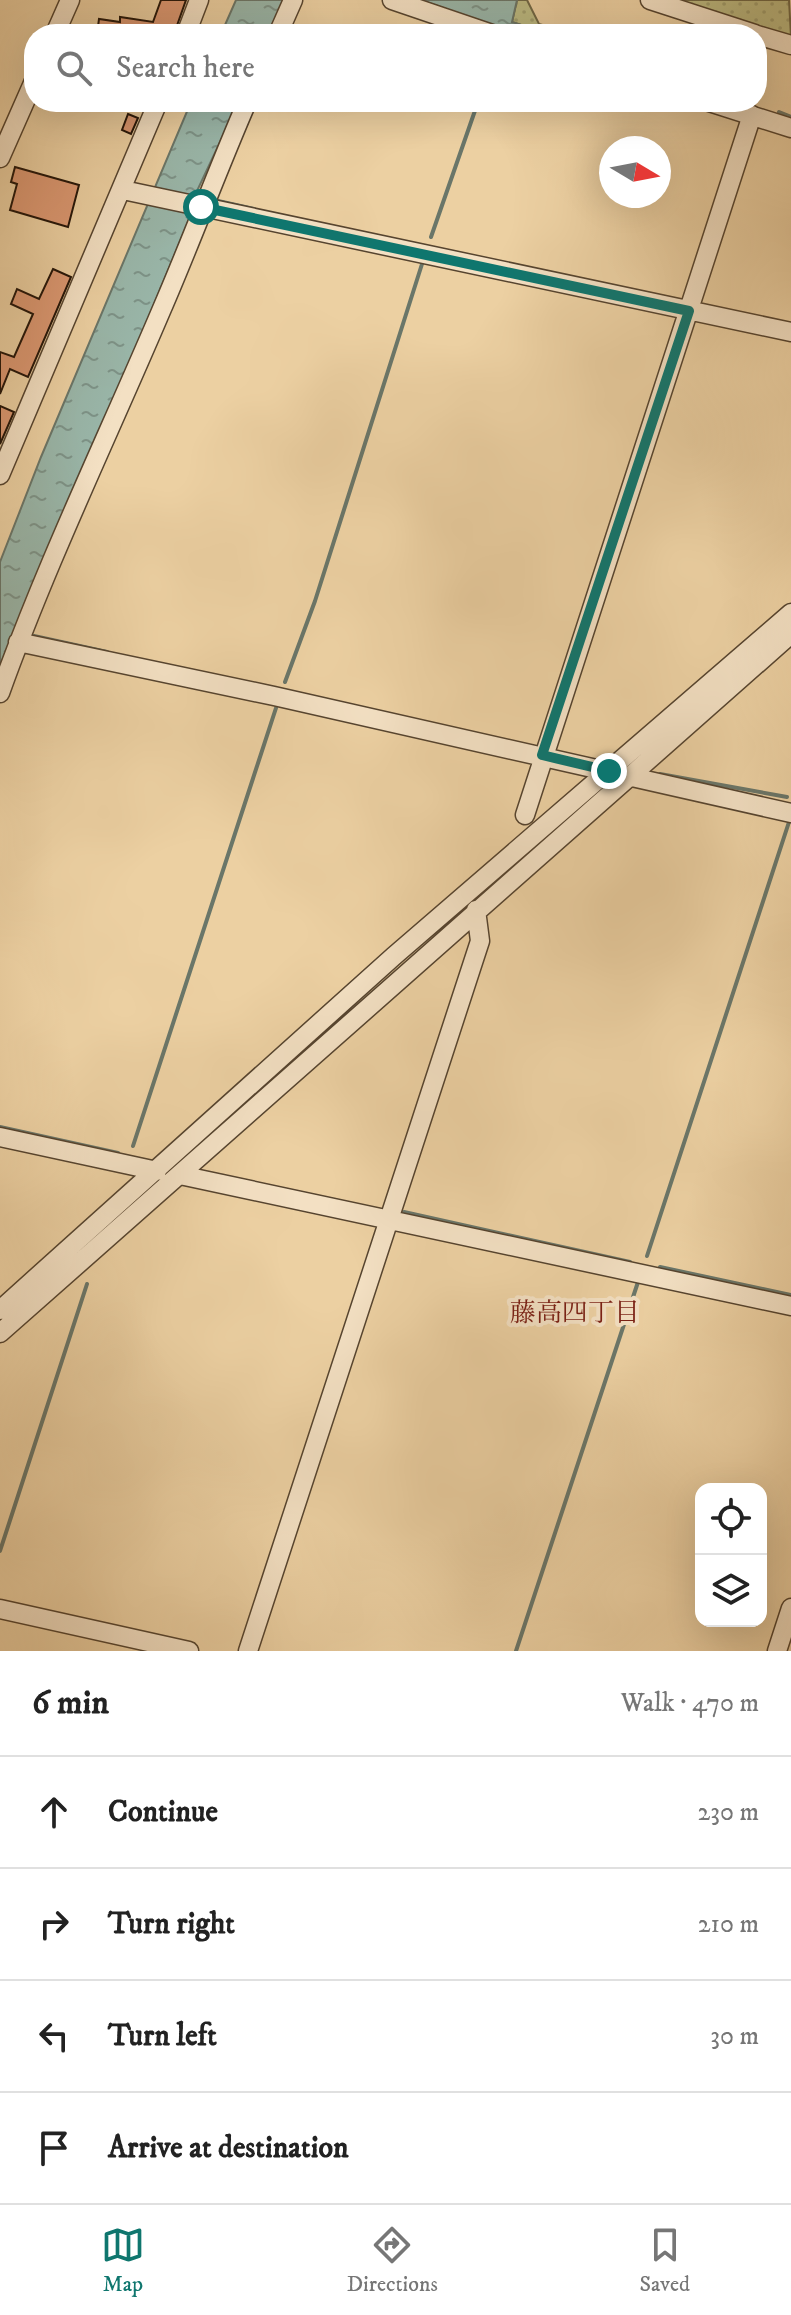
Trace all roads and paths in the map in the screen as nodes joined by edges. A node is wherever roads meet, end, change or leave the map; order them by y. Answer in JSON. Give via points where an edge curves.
{"nodes":[{"id":1,"x":70,"y":0,"type":"edge"},
{"id":2,"x":199,"y":0,"type":"edge"},
{"id":3,"x":293,"y":0,"type":"edge"},
{"id":4,"x":392,"y":0,"type":"edge"},
{"id":5,"x":650,"y":0,"type":"edge"},
{"id":6,"x":59,"y":24,"type":"edge"},
{"id":7,"x":190,"y":24,"type":"edge"},
{"id":8,"x":282,"y":24,"type":"edge"},
{"id":9,"x":463,"y":24,"type":"edge"},
{"id":10,"x":725,"y":24,"type":"edge"},
{"id":11,"x":767,"y":37,"type":"edge"},
{"id":12,"x":791,"y":45,"type":"edge"},
{"id":13,"x":24,"y":104,"type":"edge"},
{"id":14,"x":154,"y":112,"type":"edge"},
{"id":15,"x":242,"y":112,"type":"edge"},
{"id":16,"x":742,"y":112,"type":"edge"},
{"id":17,"x":752,"y":115,"type":"junction"},
{"id":18,"x":791,"y":128,"type":"edge"},
{"id":19,"x":0,"y":158,"type":"edge"},
{"id":20,"x":123,"y":190,"type":"junction"},
{"id":21,"x":197,"y":206,"type":"junction"},
{"id":22,"x":689,"y":311,"type":"junction"},
{"id":23,"x":791,"y":332,"type":"edge"},
{"id":24,"x":0,"y":475,"type":"edge"},
{"id":25,"x":791,"y":613,"type":"edge"},
{"id":26,"x":791,"y":634,"type":"edge"},
{"id":27,"x":18,"y":642,"type":"junction"},
{"id":28,"x":0,"y":693,"type":"edge"},
{"id":29,"x":542,"y":755,"type":"junction"},
{"id":30,"x":609,"y":771,"type":"junction"},
{"id":31,"x":628,"y":777,"type":"junction"},
{"id":32,"x":791,"y":813,"type":"edge"},
{"id":33,"x":525,"y":815,"type":"dead end"},
{"id":34,"x":476,"y":910,"type":"junction"},
{"id":35,"x":0,"y":1137,"type":"edge"},
{"id":36,"x":157,"y":1171,"type":"junction"},
{"id":37,"x":180,"y":1175,"type":"junction"},
{"id":38,"x":389,"y":1222,"type":"junction"},
{"id":39,"x":791,"y":1306,"type":"edge"},
{"id":40,"x":0,"y":1310,"type":"edge"},
{"id":41,"x":0,"y":1333,"type":"edge"},
{"id":42,"x":791,"y":1608,"type":"edge"},
{"id":43,"x":0,"y":1609,"type":"edge"},
{"id":44,"x":189,"y":1651,"type":"edge"},
{"id":45,"x":248,"y":1651,"type":"edge"},
{"id":46,"x":777,"y":1651,"type":"edge"}],
"edges":[{"from":1,"to":6,"type":"street"},
{"from":2,"to":7,"type":"street"},
{"from":3,"to":8,"type":"street"},
{"from":4,"to":9,"type":"street"},
{"from":5,"to":10,"type":"street"},
{"from":11,"to":12,"type":"street"},
{"from":13,"to":19,"type":"street"},
{"from":14,"to":20,"type":"street"},
{"from":15,"to":21,"type":"street"},
{"from":16,"to":17,"type":"street"},
{"from":17,"to":18,"type":"street"},
{"from":17,"to":22,"type":"street"},
{"from":20,"to":21,"type":"street"},
{"from":20,"to":24,"type":"street"},
{"from":21,"to":22,"type":"street"},
{"from":21,"to":27,"type":"street","via":[[163,307]]},
{"from":22,"to":23,"type":"street"},
{"from":22,"to":29,"type":"street"},
{"from":25,"to":30,"type":"street"},
{"from":26,"to":31,"type":"street"},
{"from":27,"to":28,"type":"street"},
{"from":27,"to":29,"type":"street"},
{"from":29,"to":30,"type":"street"},
{"from":29,"to":33,"type":"street"},
{"from":30,"to":31,"type":"street"},
{"from":30,"to":36,"type":"street"},
{"from":31,"to":32,"type":"street"},
{"from":31,"to":34,"type":"street"},
{"from":34,"to":37,"type":"street"},
{"from":34,"to":38,"type":"street","via":[[480,941]]},
{"from":35,"to":36,"type":"street"},
{"from":36,"to":40,"type":"street"},
{"from":37,"to":38,"type":"street"},
{"from":37,"to":41,"type":"street"},
{"from":38,"to":39,"type":"street"},
{"from":38,"to":45,"type":"street"},
{"from":42,"to":46,"type":"street"},
{"from":43,"to":44,"type":"street"}]}
